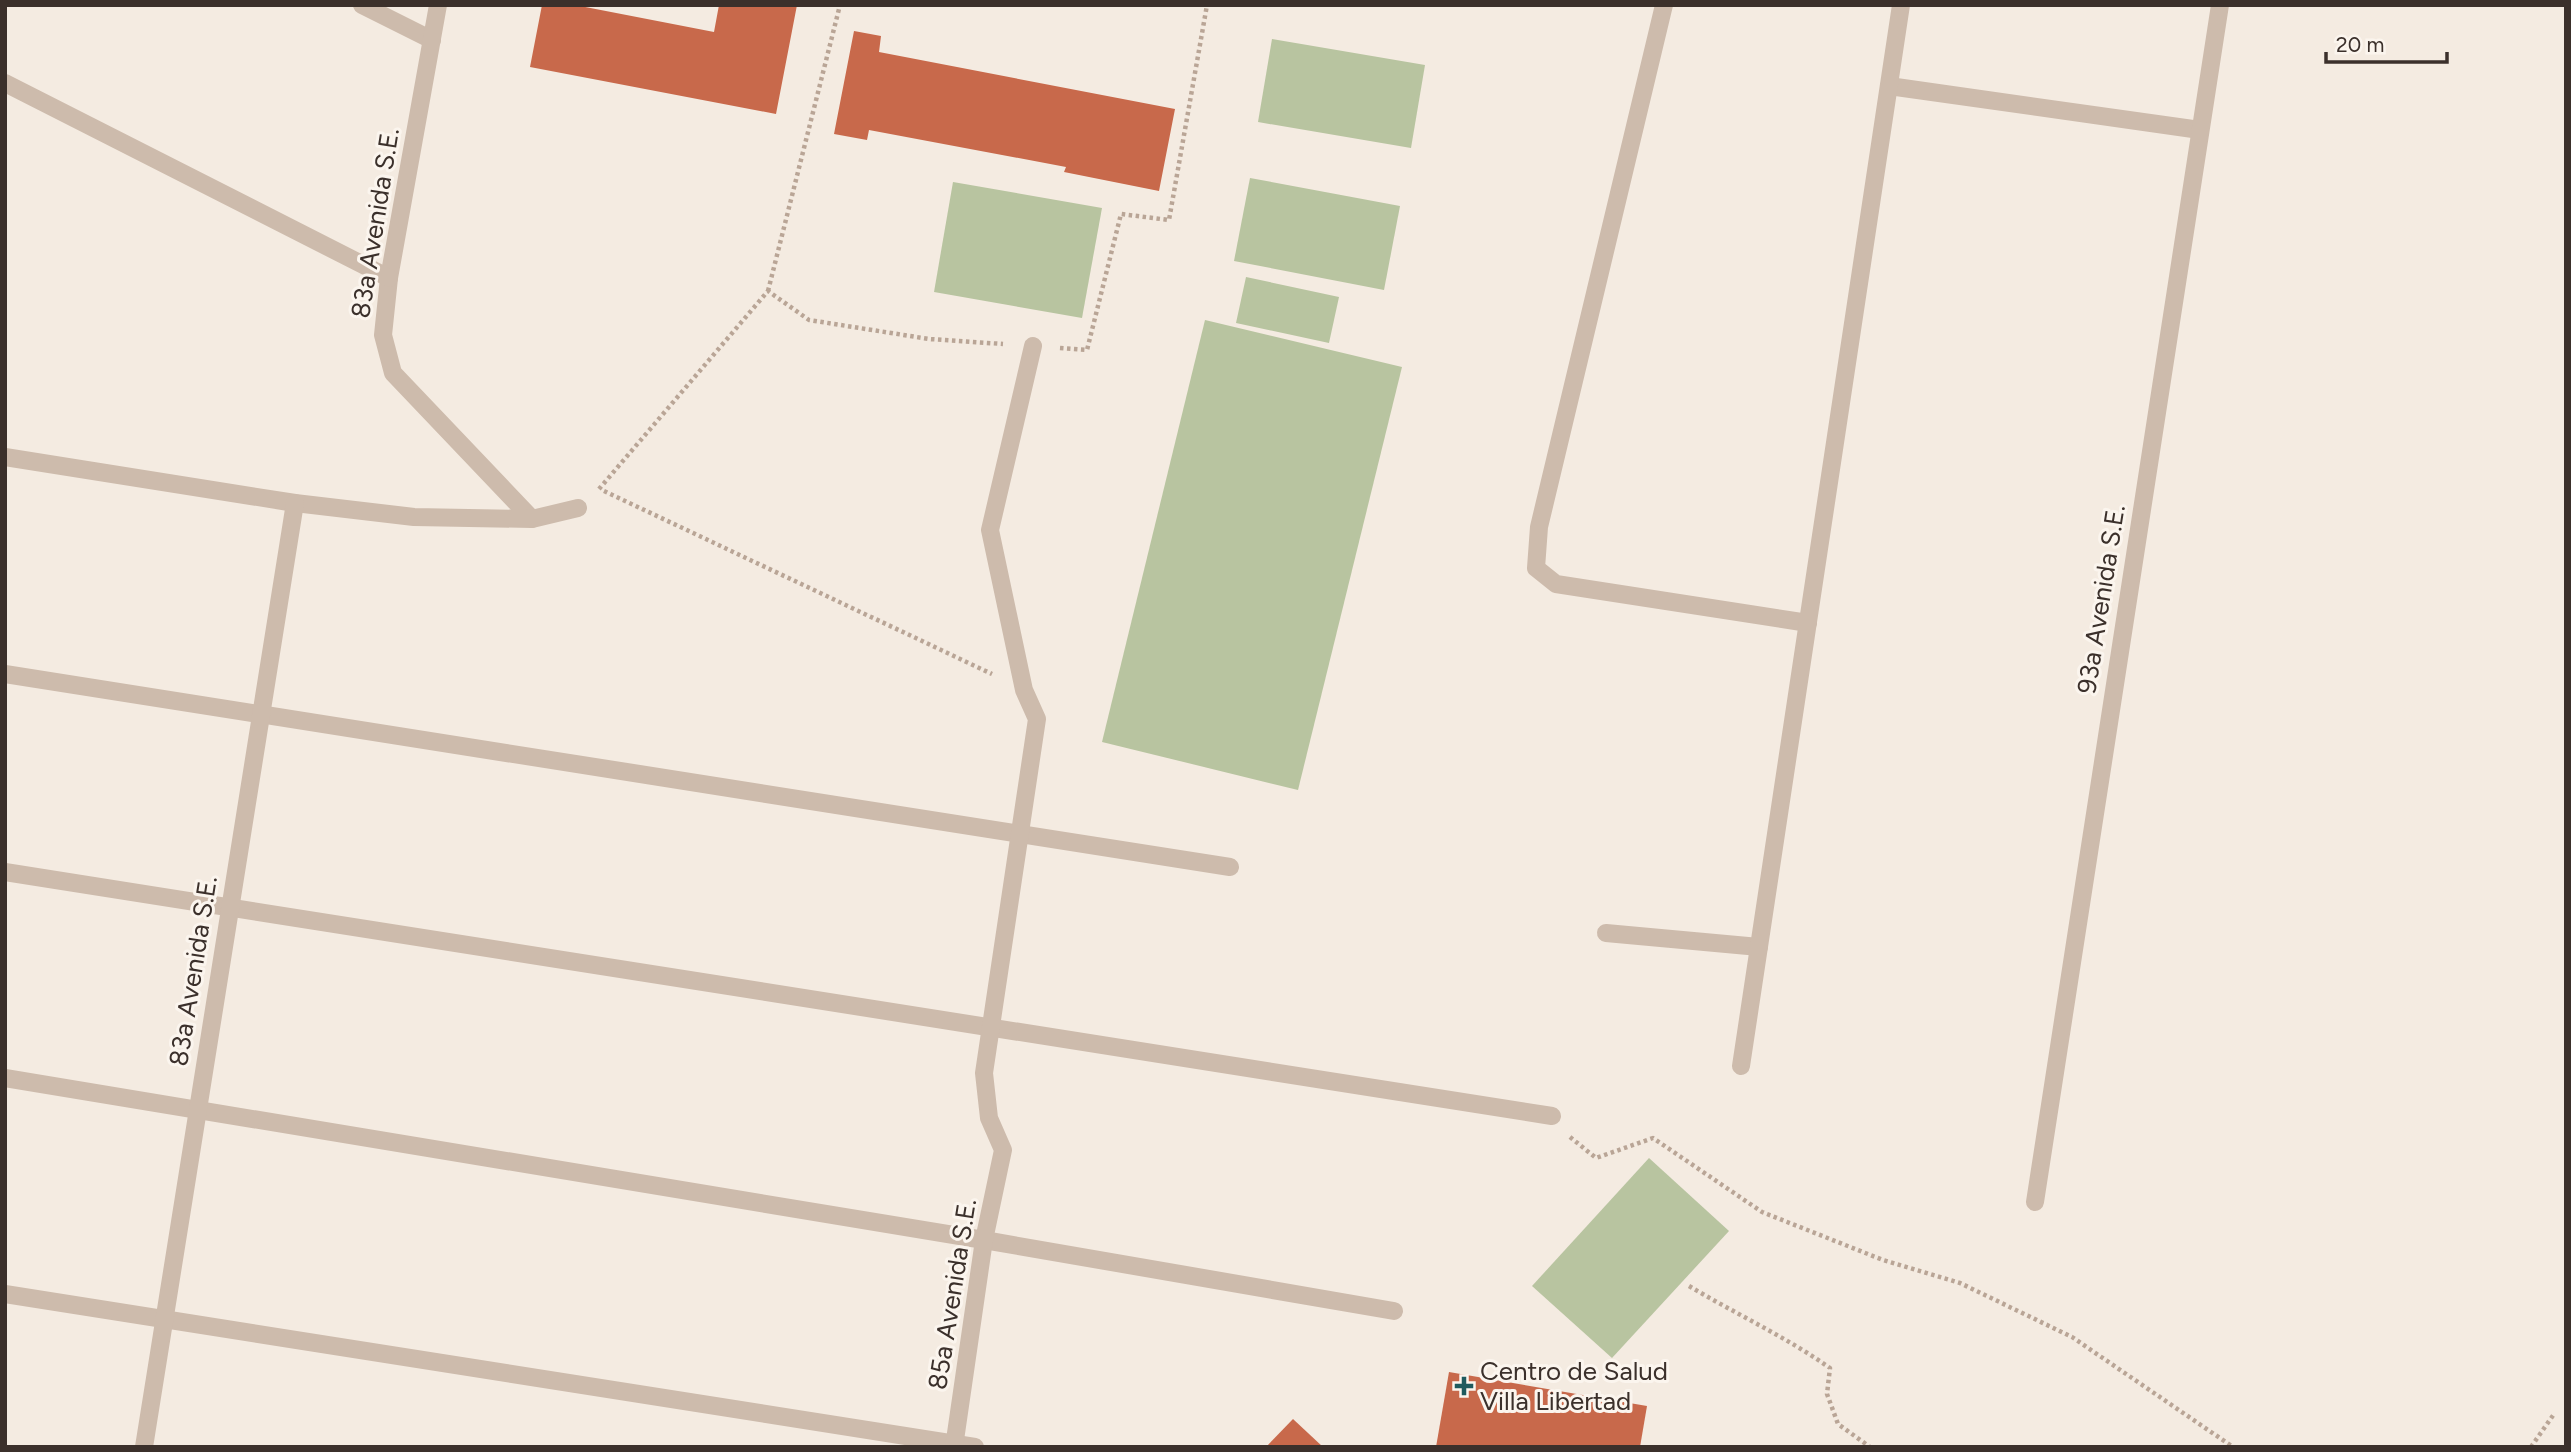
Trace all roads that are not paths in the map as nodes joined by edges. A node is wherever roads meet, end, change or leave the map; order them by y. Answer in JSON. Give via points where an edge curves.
{"nodes":[{"id":1,"x":362,"y":5,"type":"edge"},
{"id":2,"x":438,"y":5,"type":"edge"},
{"id":3,"x":1664,"y":5,"type":"edge"},
{"id":4,"x":1901,"y":5,"type":"edge"},
{"id":5,"x":2220,"y":5,"type":"edge"},
{"id":6,"x":432,"y":40,"type":"junction"},
{"id":7,"x":5,"y":83,"type":"edge"},
{"id":8,"x":1889,"y":86,"type":"junction"},
{"id":9,"x":2200,"y":130,"type":"junction"},
{"id":10,"x":389,"y":278,"type":"junction"},
{"id":11,"x":1033,"y":346,"type":"road end"},
{"id":12,"x":5,"y":457,"type":"edge"},
{"id":13,"x":295,"y":503,"type":"junction"},
{"id":14,"x":578,"y":508,"type":"road end"},
{"id":15,"x":532,"y":519,"type":"junction"},
{"id":16,"x":1808,"y":623,"type":"junction"},
{"id":17,"x":5,"y":674,"type":"edge"},
{"id":18,"x":261,"y":714,"type":"junction"},
{"id":19,"x":1018,"y":834,"type":"junction"},
{"id":20,"x":1230,"y":867,"type":"dead end"},
{"id":21,"x":5,"y":872,"type":"edge"},
{"id":22,"x":230,"y":908,"type":"junction"},
{"id":23,"x":1606,"y":933,"type":"dead end"},
{"id":24,"x":1759,"y":947,"type":"junction"},
{"id":25,"x":989,"y":1028,"type":"junction"},
{"id":26,"x":1741,"y":1066,"type":"dead end"},
{"id":27,"x":5,"y":1078,"type":"edge"},
{"id":28,"x":198,"y":1108,"type":"junction"},
{"id":29,"x":1552,"y":1116,"type":"road end"},
{"id":30,"x":2035,"y":1202,"type":"dead end"},
{"id":31,"x":984,"y":1240,"type":"junction"},
{"id":32,"x":5,"y":1294,"type":"edge"},
{"id":33,"x":1394,"y":1311,"type":"dead end"},
{"id":34,"x":164,"y":1319,"type":"junction"},
{"id":35,"x":955,"y":1445,"type":"edge"},
{"id":36,"x":144,"y":1447,"type":"edge"},
{"id":37,"x":975,"y":1447,"type":"edge"}],
"edges":[{"from":1,"to":6,"type":"street"},
{"from":2,"to":6,"type":"street","name":"83a Avenida S.E."},
{"from":3,"to":16,"type":"street","via":[[1539,527],[1536,568],[1556,584]]},
{"from":4,"to":8,"type":"street"},
{"from":5,"to":9,"type":"street","name":"93a Avenida S.E."},
{"from":6,"to":10,"type":"street","name":"83a Avenida S.E."},
{"from":7,"to":10,"type":"street"},
{"from":8,"to":9,"type":"street"},
{"from":8,"to":16,"type":"street"},
{"from":9,"to":30,"type":"street","name":"93a Avenida S.E."},
{"from":10,"to":15,"type":"street","name":"83a Avenida S.E.","via":[[383,335],[393,373]]},
{"from":11,"to":19,"type":"street","via":[[990,530],[1024,690],[1037,719]]},
{"from":12,"to":13,"type":"street"},
{"from":13,"to":15,"type":"street","via":[[414,517]]},
{"from":13,"to":18,"type":"street","name":"83a Avenida S.E."},
{"from":14,"to":15,"type":"street"},
{"from":16,"to":24,"type":"street"},
{"from":17,"to":18,"type":"street"},
{"from":18,"to":19,"type":"street"},
{"from":18,"to":22,"type":"street","name":"83a Avenida S.E."},
{"from":19,"to":20,"type":"street"},
{"from":19,"to":25,"type":"street"},
{"from":21,"to":22,"type":"street"},
{"from":22,"to":25,"type":"street"},
{"from":22,"to":28,"type":"street","name":"83a Avenida S.E."},
{"from":23,"to":24,"type":"street"},
{"from":24,"to":26,"type":"street"},
{"from":25,"to":29,"type":"street"},
{"from":25,"to":31,"type":"street","name":"85a Avenida S.E.","via":[[984,1073],[989,1118],[1003,1150]]},
{"from":27,"to":28,"type":"street"},
{"from":28,"to":31,"type":"street"},
{"from":28,"to":34,"type":"street","name":"83a Avenida S.E."},
{"from":31,"to":33,"type":"street"},
{"from":31,"to":35,"type":"street","name":"85a Avenida S.E."},
{"from":32,"to":34,"type":"street"},
{"from":34,"to":35,"type":"street"},
{"from":34,"to":36,"type":"street","name":"83a Avenida S.E."},
{"from":35,"to":37,"type":"street"}]}
